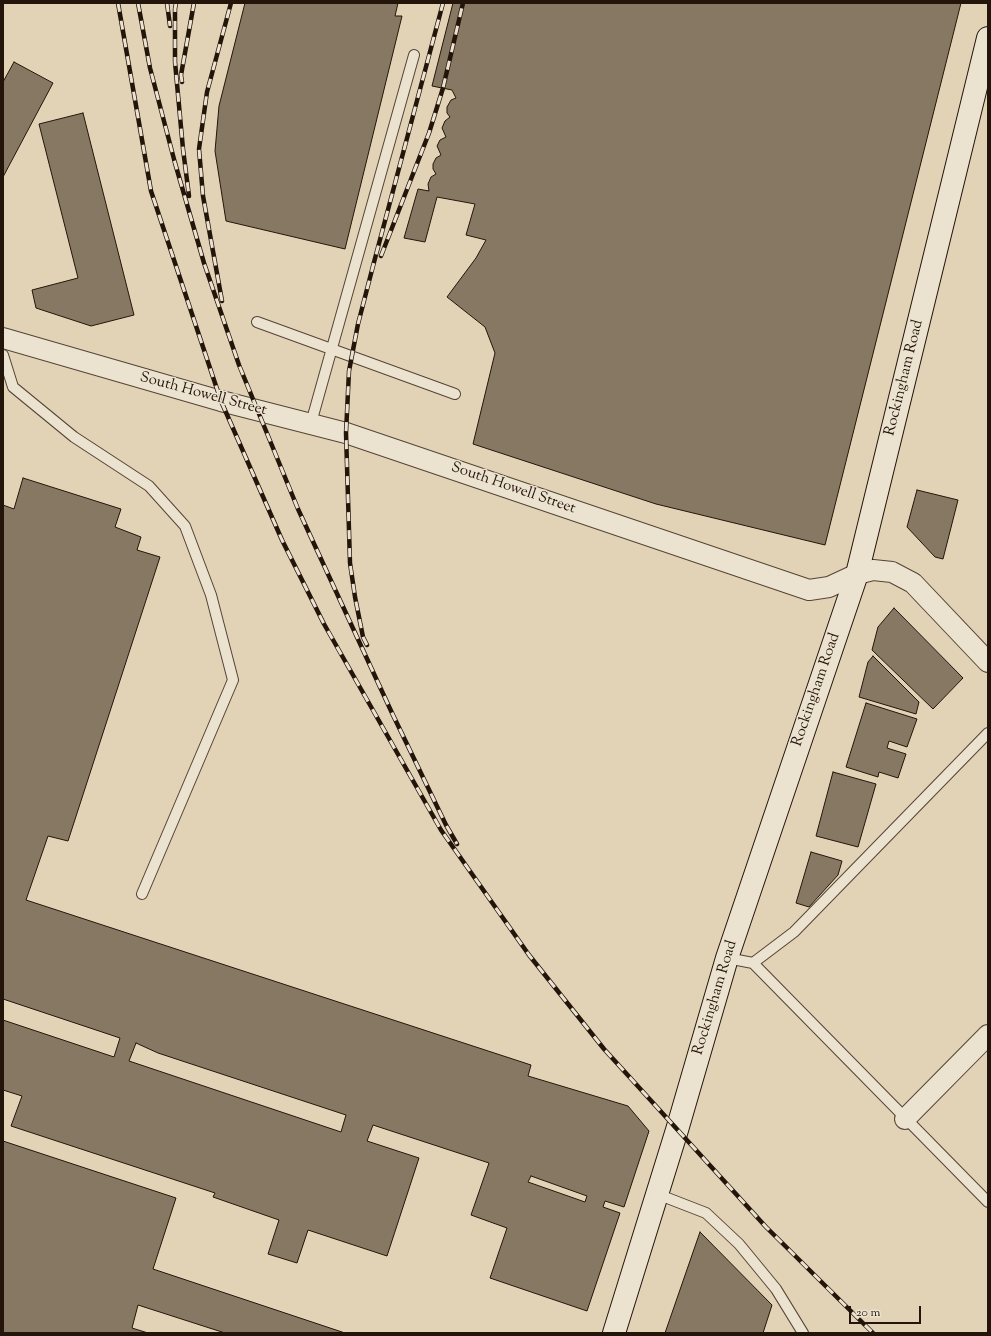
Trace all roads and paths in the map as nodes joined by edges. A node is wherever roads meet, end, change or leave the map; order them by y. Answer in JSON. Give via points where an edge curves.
{"nodes":[{"id":1,"x":988,"y":38,"type":"edge"},
{"id":2,"x":414,"y":56,"type":"dead end"},
{"id":3,"x":257,"y":322,"type":"dead end"},
{"id":4,"x":3,"y":338,"type":"edge"},
{"id":5,"x":331,"y":349,"type":"junction"},
{"id":6,"x":3,"y":355,"type":"edge"},
{"id":7,"x":455,"y":394,"type":"dead end"},
{"id":8,"x":310,"y":423,"type":"junction"},
{"id":9,"x":857,"y":574,"type":"junction"},
{"id":10,"x":988,"y":662,"type":"edge"},
{"id":11,"x":988,"y":733,"type":"edge"},
{"id":12,"x":142,"y":894,"type":"dead end"},
{"id":13,"x":727,"y":958,"type":"junction"},
{"id":14,"x":753,"y":963,"type":"junction"},
{"id":15,"x":988,"y":1035,"type":"edge"},
{"id":16,"x":905,"y":1119,"type":"junction"},
{"id":17,"x":657,"y":1194,"type":"junction"},
{"id":18,"x":988,"y":1202,"type":"edge"},
{"id":19,"x":614,"y":1333,"type":"edge"},
{"id":20,"x":803,"y":1333,"type":"edge"}],
"edges":[{"from":1,"to":9,"type":"street","name":"Rockingham Road"},
{"from":2,"to":5,"type":"lane"},
{"from":3,"to":5,"type":"lane"},
{"from":4,"to":8,"type":"street","name":"South Howell Street","via":[[221,401]]},
{"from":5,"to":7,"type":"lane"},
{"from":5,"to":8,"type":"lane"},
{"from":6,"to":12,"type":"lane","via":[[13,387],[74,437],[149,486],[185,526],[211,595],[233,680]]},
{"from":8,"to":9,"type":"street","name":"South Howell Street","via":[[809,590],[829,587]]},
{"from":9,"to":10,"type":"street","name":"South Howell Street","via":[[873,570],[892,572],[913,583]]},
{"from":9,"to":13,"type":"street","name":"Rockingham Road"},
{"from":11,"to":14,"type":"lane","via":[[794,932]]},
{"from":13,"to":14,"type":"lane"},
{"from":13,"to":17,"type":"street","name":"Rockingham Road"},
{"from":14,"to":16,"type":"lane"},
{"from":15,"to":16,"type":"street"},
{"from":16,"to":18,"type":"lane"},
{"from":17,"to":19,"type":"street","name":"Rockingham Road"},
{"from":17,"to":20,"type":"lane","via":[[706,1213],[739,1244],[776,1289]]}]}
